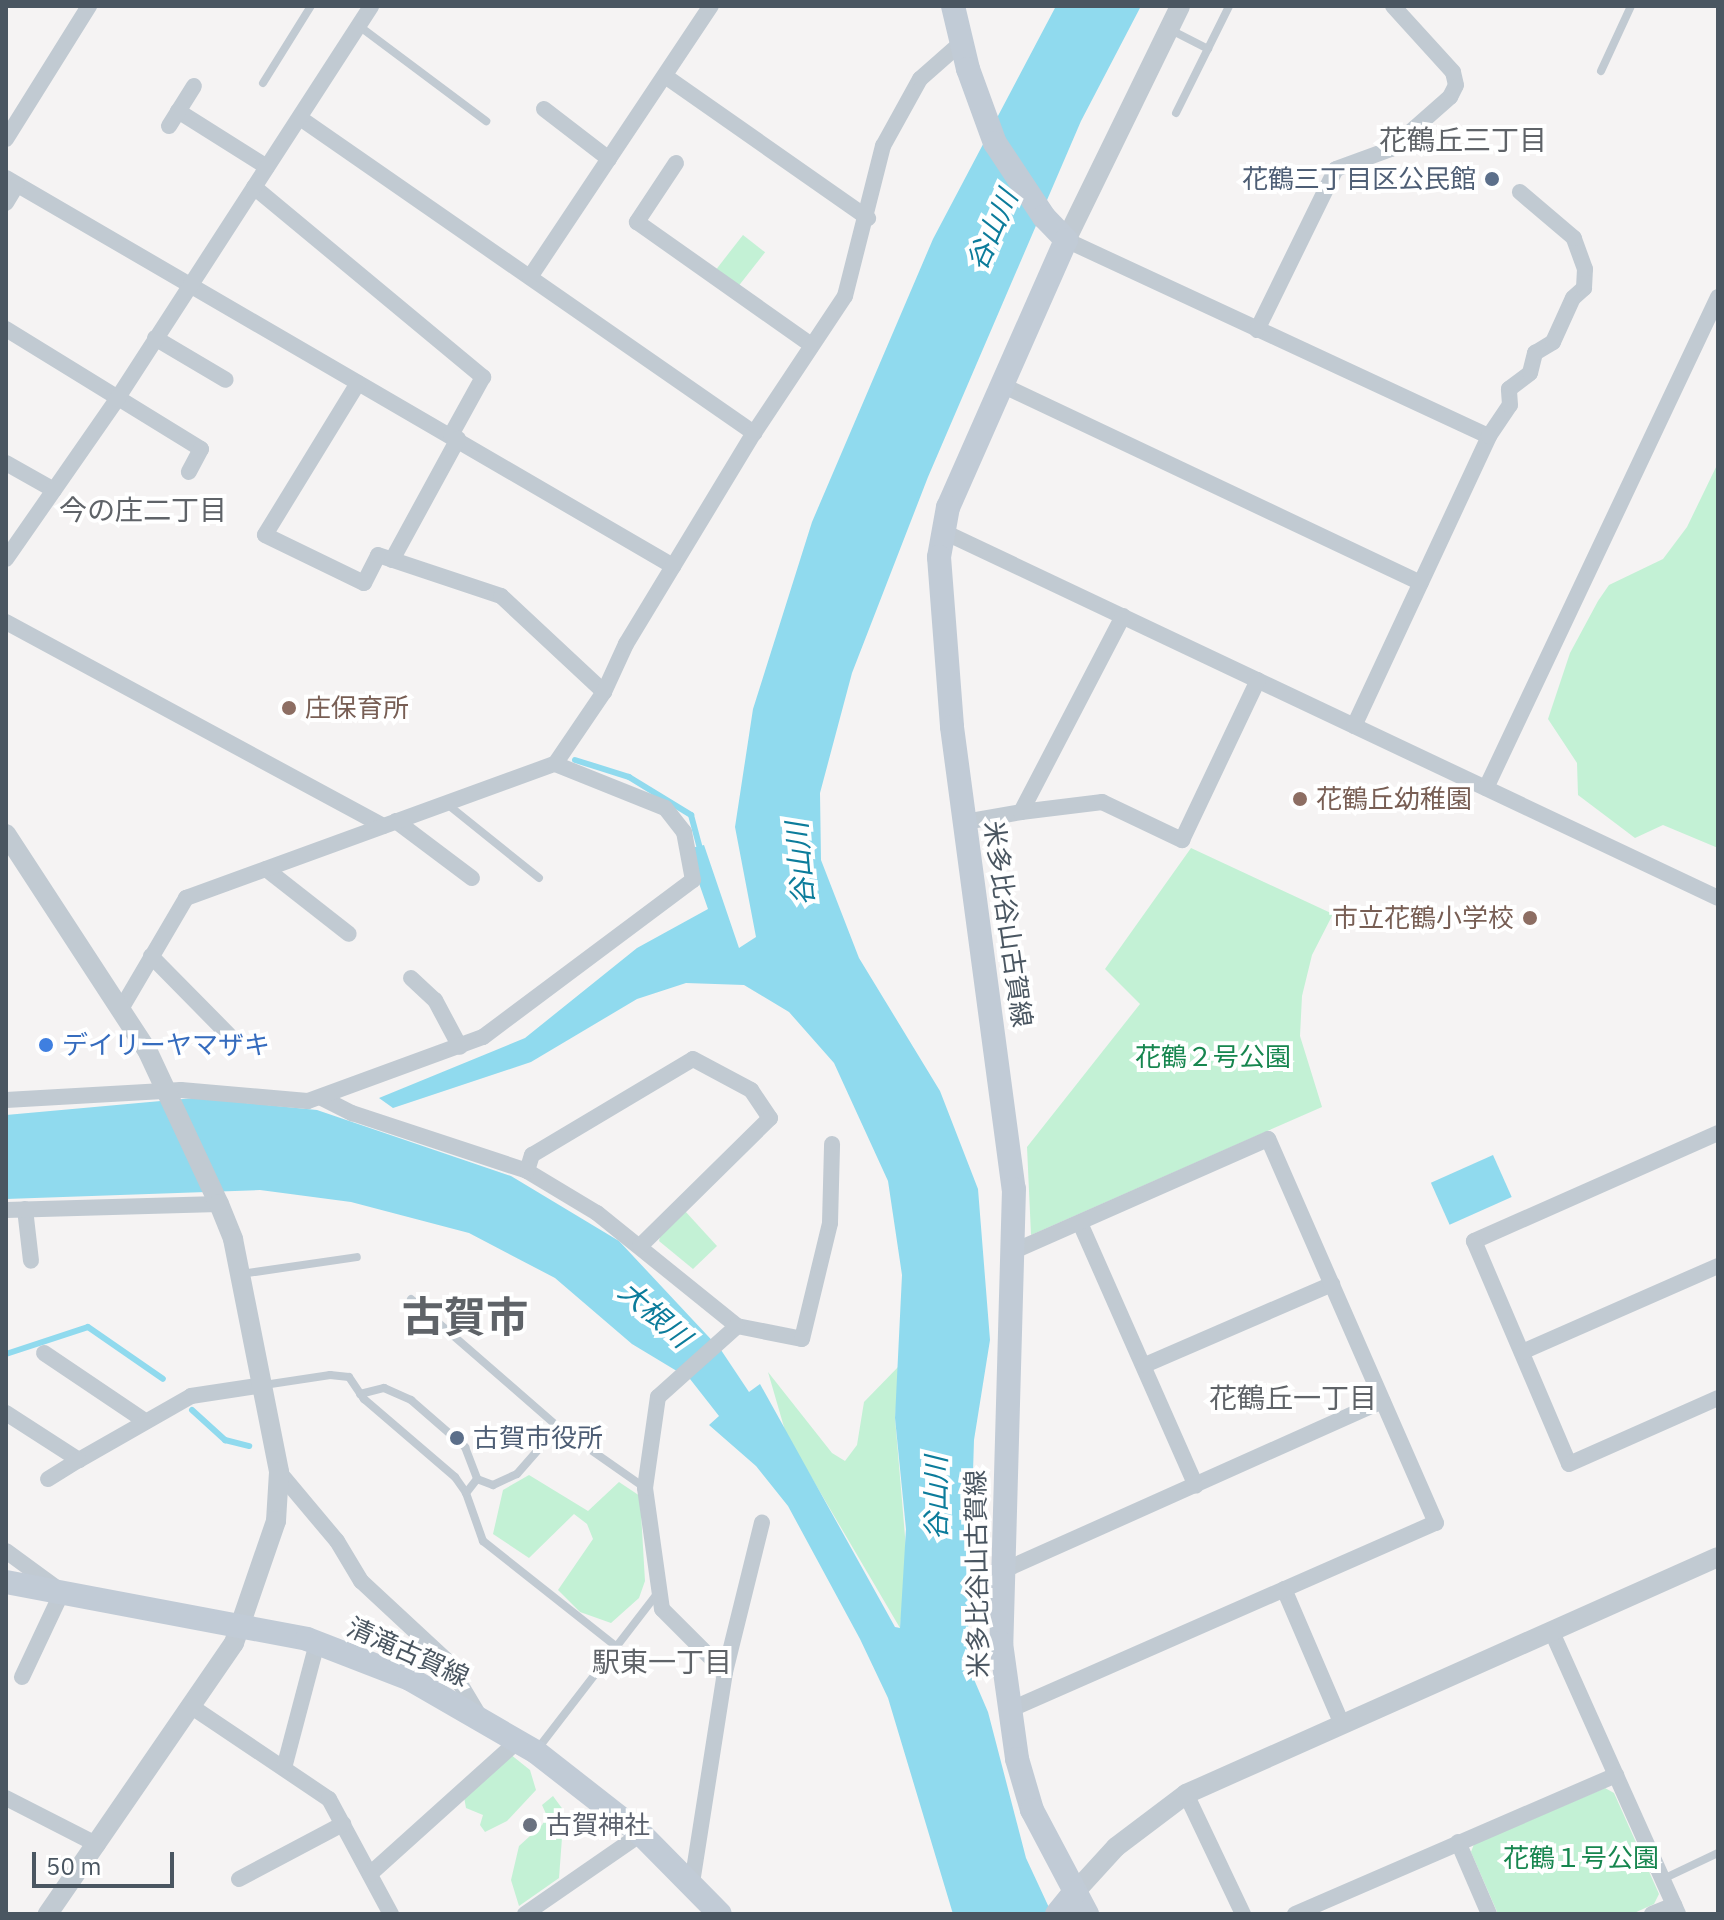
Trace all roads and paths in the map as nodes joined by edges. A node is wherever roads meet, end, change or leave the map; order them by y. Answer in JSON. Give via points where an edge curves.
{"nodes":[{"id":1,"x":89,"y":6,"type":"edge"},
{"id":2,"x":311,"y":6,"type":"edge"},
{"id":3,"x":711,"y":6,"type":"edge"},
{"id":4,"x":953,"y":6,"type":"edge"},
{"id":5,"x":1180,"y":6,"type":"edge"},
{"id":6,"x":1229,"y":6,"type":"edge"},
{"id":7,"x":1393,"y":6,"type":"edge"},
{"id":8,"x":1631,"y":6,"type":"edge"},
{"id":9,"x":363,"y":13,"type":"edge"},
{"id":10,"x":1169,"y":28,"type":"junction"},
{"id":11,"x":962,"y":42,"type":"junction"},
{"id":12,"x":1208,"y":49,"type":"junction"},
{"id":13,"x":1601,"y":71,"type":"dead end"},
{"id":14,"x":665,"y":76,"type":"junction"},
{"id":15,"x":263,"y":83,"type":"dead end"},
{"id":16,"x":194,"y":86,"type":"dead end"},
{"id":17,"x":544,"y":109,"type":"dead end"},
{"id":18,"x":178,"y":111,"type":"junction"},
{"id":19,"x":1176,"y":113,"type":"dead end"},
{"id":20,"x":300,"y":118,"type":"junction"},
{"id":21,"x":486,"y":121,"type":"dead end"},
{"id":22,"x":169,"y":126,"type":"dead end"},
{"id":23,"x":6,"y":139,"type":"edge"},
{"id":24,"x":609,"y":159,"type":"junction"},
{"id":25,"x":676,"y":163,"type":"dead end"},
{"id":26,"x":267,"y":167,"type":"junction"},
{"id":27,"x":12,"y":182,"type":"edge"},
{"id":28,"x":254,"y":187,"type":"junction"},
{"id":29,"x":1520,"y":192,"type":"dead end"},
{"id":30,"x":6,"y":203,"type":"edge"},
{"id":31,"x":868,"y":218,"type":"junction"},
{"id":32,"x":1066,"y":240,"type":"junction"},
{"id":33,"x":530,"y":277,"type":"junction"},
{"id":34,"x":188,"y":285,"type":"junction"},
{"id":35,"x":1718,"y":297,"type":"edge"},
{"id":36,"x":6,"y":329,"type":"edge"},
{"id":37,"x":1257,"y":330,"type":"junction"},
{"id":38,"x":155,"y":338,"type":"junction"},
{"id":39,"x":810,"y":344,"type":"junction"},
{"id":40,"x":226,"y":380,"type":"dead end"},
{"id":41,"x":358,"y":383,"type":"junction"},
{"id":42,"x":1002,"y":385,"type":"junction"},
{"id":43,"x":117,"y":399,"type":"junction"},
{"id":44,"x":754,"y":433,"type":"junction"},
{"id":45,"x":1489,"y":436,"type":"junction"},
{"id":46,"x":454,"y":437,"type":"junction"},
{"id":47,"x":6,"y":463,"type":"edge"},
{"id":48,"x":189,"y":472,"type":"dead end"},
{"id":49,"x":54,"y":490,"type":"junction"},
{"id":50,"x":942,"y":531,"type":"junction"},
{"id":51,"x":6,"y":559,"type":"edge"},
{"id":52,"x":392,"y":560,"type":"junction"},
{"id":53,"x":673,"y":566,"type":"junction"},
{"id":54,"x":1421,"y":583,"type":"junction"},
{"id":55,"x":1123,"y":616,"type":"junction"},
{"id":56,"x":6,"y":622,"type":"edge"},
{"id":57,"x":1258,"y":680,"type":"junction"},
{"id":58,"x":604,"y":692,"type":"junction"},
{"id":59,"x":1354,"y":726,"type":"junction"},
{"id":60,"x":555,"y":764,"type":"junction"},
{"id":61,"x":1486,"y":788,"type":"junction"},
{"id":62,"x":446,"y":803,"type":"junction"},
{"id":63,"x":1021,"y":812,"type":"junction"},
{"id":64,"x":965,"y":822,"type":"junction"},
{"id":65,"x":390,"y":824,"type":"junction"},
{"id":66,"x":6,"y":834,"type":"edge"},
{"id":67,"x":266,"y":869,"type":"junction"},
{"id":68,"x":472,"y":878,"type":"dead end"},
{"id":69,"x":539,"y":878,"type":"dead end"},
{"id":70,"x":1718,"y":898,"type":"edge"},
{"id":71,"x":349,"y":934,"type":"dead end"},
{"id":72,"x":151,"y":956,"type":"junction"},
{"id":73,"x":411,"y":978,"type":"dead end"},
{"id":74,"x":121,"y":1009,"type":"junction"},
{"id":75,"x":229,"y":1035,"type":"dead end"},
{"id":76,"x":460,"y":1047,"type":"junction"},
{"id":77,"x":169,"y":1093,"type":"junction"},
{"id":78,"x":322,"y":1098,"type":"junction"},
{"id":79,"x":6,"y":1100,"type":"edge"},
{"id":80,"x":1718,"y":1133,"type":"edge"},
{"id":81,"x":832,"y":1144,"type":"dead end"},
{"id":82,"x":527,"y":1171,"type":"junction"},
{"id":83,"x":219,"y":1204,"type":"junction"},
{"id":84,"x":25,"y":1209,"type":"junction"},
{"id":85,"x":6,"y":1210,"type":"edge"},
{"id":86,"x":1080,"y":1223,"type":"junction"},
{"id":87,"x":640,"y":1246,"type":"junction"},
{"id":88,"x":1014,"y":1251,"type":"junction"},
{"id":89,"x":357,"y":1257,"type":"dead end"},
{"id":90,"x":31,"y":1261,"type":"dead end"},
{"id":91,"x":1718,"y":1266,"type":"edge"},
{"id":92,"x":241,"y":1274,"type":"junction"},
{"id":93,"x":1332,"y":1284,"type":"junction"},
{"id":94,"x":411,"y":1299,"type":"dead end"},
{"id":95,"x":737,"y":1326,"type":"junction"},
{"id":96,"x":1522,"y":1352,"type":"junction"},
{"id":97,"x":44,"y":1353,"type":"dead end"},
{"id":98,"x":1145,"y":1365,"type":"junction"},
{"id":99,"x":263,"y":1385,"type":"junction"},
{"id":100,"x":360,"y":1394,"type":"junction"},
{"id":101,"x":1718,"y":1398,"type":"edge"},
{"id":102,"x":1383,"y":1401,"type":"junction"},
{"id":103,"x":6,"y":1413,"type":"edge"},
{"id":104,"x":145,"y":1421,"type":"junction"},
{"id":105,"x":558,"y":1427,"type":"junction"},
{"id":106,"x":79,"y":1460,"type":"junction"},
{"id":107,"x":279,"y":1472,"type":"junction"},
{"id":108,"x":48,"y":1479,"type":"dead end"},
{"id":109,"x":477,"y":1479,"type":"junction"},
{"id":110,"x":1196,"y":1486,"type":"junction"},
{"id":111,"x":645,"y":1488,"type":"junction"},
{"id":112,"x":466,"y":1493,"type":"junction"},
{"id":113,"x":762,"y":1522,"type":"dead end"},
{"id":114,"x":6,"y":1551,"type":"edge"},
{"id":115,"x":1718,"y":1557,"type":"edge"},
{"id":116,"x":1000,"y":1572,"type":"junction"},
{"id":117,"x":6,"y":1582,"type":"edge"},
{"id":118,"x":1284,"y":1589,"type":"junction"},
{"id":119,"x":62,"y":1592,"type":"junction"},
{"id":120,"x":658,"y":1593,"type":"junction"},
{"id":121,"x":240,"y":1627,"type":"junction"},
{"id":122,"x":1551,"y":1630,"type":"junction"},
{"id":123,"x":317,"y":1643,"type":"junction"},
{"id":124,"x":614,"y":1645,"type":"junction"},
{"id":125,"x":725,"y":1672,"type":"junction"},
{"id":126,"x":22,"y":1677,"type":"dead end"},
{"id":127,"x":192,"y":1707,"type":"junction"},
{"id":128,"x":1009,"y":1710,"type":"junction"},
{"id":129,"x":478,"y":1714,"type":"junction"},
{"id":130,"x":1341,"y":1722,"type":"junction"},
{"id":131,"x":527,"y":1746,"type":"junction"},
{"id":132,"x":284,"y":1768,"type":"junction"},
{"id":133,"x":1616,"y":1775,"type":"junction"},
{"id":134,"x":1186,"y":1794,"type":"junction"},
{"id":135,"x":6,"y":1798,"type":"edge"},
{"id":136,"x":343,"y":1824,"type":"junction"},
{"id":137,"x":641,"y":1834,"type":"junction"},
{"id":138,"x":1458,"y":1842,"type":"junction"},
{"id":139,"x":98,"y":1845,"type":"junction"},
{"id":140,"x":1718,"y":1853,"type":"edge"},
{"id":141,"x":370,"y":1874,"type":"junction"},
{"id":142,"x":239,"y":1879,"type":"dead end"},
{"id":143,"x":1663,"y":1879,"type":"junction"},
{"id":144,"x":692,"y":1883,"type":"junction"},
{"id":145,"x":1080,"y":1903,"type":"edge"},
{"id":146,"x":1676,"y":1909,"type":"edge"},
{"id":147,"x":1057,"y":1913,"type":"edge"},
{"id":148,"x":48,"y":1914,"type":"edge"},
{"id":149,"x":391,"y":1914,"type":"edge"},
{"id":150,"x":525,"y":1914,"type":"edge"},
{"id":151,"x":720,"y":1914,"type":"edge"},
{"id":152,"x":1243,"y":1914,"type":"edge"},
{"id":153,"x":1295,"y":1914,"type":"edge"},
{"id":154,"x":1489,"y":1914,"type":"edge"},
{"id":155,"x":1652,"y":1914,"type":"edge"}],
"edges":[{"from":1,"to":23,"type":"street"},
{"from":2,"to":15,"type":"lane"},
{"from":3,"to":14,"type":"street"},
{"from":4,"to":11,"type":"main road"},
{"from":5,"to":10,"type":"street"},
{"from":6,"to":12,"type":"lane"},
{"from":7,"to":37,"type":"street","via":[[1453,72],[1456,85],[1450,97],[1391,149],[1336,169]]},
{"from":8,"to":13,"type":"lane"},
{"from":9,"to":20,"type":"street"},
{"from":9,"to":21,"type":"lane"},
{"from":10,"to":12,"type":"lane"},
{"from":10,"to":32,"type":"street"},
{"from":11,"to":31,"type":"street","via":[[920,79],[905,101],[883,146]]},
{"from":11,"to":32,"type":"main road","via":[[983,114],[1044,217]]},
{"from":12,"to":19,"type":"lane"},
{"from":14,"to":24,"type":"street"},
{"from":14,"to":31,"type":"street"},
{"from":16,"to":18,"type":"street"},
{"from":17,"to":24,"type":"street"},
{"from":18,"to":22,"type":"street"},
{"from":18,"to":26,"type":"street"},
{"from":20,"to":26,"type":"street"},
{"from":20,"to":33,"type":"street"},
{"from":24,"to":33,"type":"street"},
{"from":25,"to":39,"type":"street","via":[[637,222]]},
{"from":26,"to":28,"type":"street"},
{"from":27,"to":30,"type":"street"},
{"from":27,"to":34,"type":"street"},
{"from":28,"to":34,"type":"street"},
{"from":28,"to":46,"type":"street","via":[[483,377]]},
{"from":29,"to":45,"type":"street","via":[[1574,238],[1585,269],[1584,288],[1573,298],[1553,342],[1535,353],[1530,373],[1509,389],[1510,405]]},
{"from":31,"to":39,"type":"street","via":[[845,296]]},
{"from":32,"to":37,"type":"street"},
{"from":32,"to":42,"type":"main road","name":"米多比谷山古賀線"},
{"from":33,"to":44,"type":"street"},
{"from":34,"to":38,"type":"street"},
{"from":34,"to":41,"type":"street"},
{"from":35,"to":61,"type":"street"},
{"from":36,"to":43,"type":"street"},
{"from":37,"to":45,"type":"street"},
{"from":38,"to":40,"type":"street"},
{"from":38,"to":43,"type":"street"},
{"from":39,"to":44,"type":"street"},
{"from":41,"to":46,"type":"street"},
{"from":41,"to":52,"type":"street","via":[[265,535],[364,583],[378,555]]},
{"from":42,"to":50,"type":"main road","name":"米多比谷山古賀線"},
{"from":42,"to":54,"type":"street"},
{"from":43,"to":48,"type":"street","via":[[201,449]]},
{"from":43,"to":49,"type":"street"},
{"from":44,"to":53,"type":"street"},
{"from":45,"to":54,"type":"street"},
{"from":46,"to":52,"type":"street"},
{"from":46,"to":53,"type":"street"},
{"from":47,"to":49,"type":"street"},
{"from":49,"to":51,"type":"street"},
{"from":50,"to":55,"type":"street"},
{"from":50,"to":64,"type":"main road","name":"米多比谷山古賀線","via":[[943,633]]},
{"from":52,"to":58,"type":"street","via":[[501,596]]},
{"from":53,"to":58,"type":"street"},
{"from":54,"to":59,"type":"street"},
{"from":55,"to":57,"type":"street"},
{"from":55,"to":63,"type":"street"},
{"from":56,"to":65,"type":"street"},
{"from":57,"to":59,"type":"street"},
{"from":57,"to":63,"type":"street","via":[[1182,840],[1102,802]]},
{"from":58,"to":60,"type":"street"},
{"from":59,"to":61,"type":"street"},
{"from":60,"to":62,"type":"street"},
{"from":60,"to":76,"type":"street","via":[[665,808],[684,832],[693,880],[483,1037]]},
{"from":61,"to":70,"type":"street"},
{"from":62,"to":65,"type":"street"},
{"from":62,"to":69,"type":"lane"},
{"from":63,"to":64,"type":"street"},
{"from":64,"to":88,"type":"main road","name":"米多比谷山古賀線","via":[[1011,1162]]},
{"from":65,"to":67,"type":"street"},
{"from":65,"to":68,"type":"street"},
{"from":66,"to":74,"type":"street"},
{"from":67,"to":71,"type":"street"},
{"from":67,"to":72,"type":"street","via":[[186,898]]},
{"from":72,"to":74,"type":"street"},
{"from":72,"to":75,"type":"street"},
{"from":73,"to":76,"type":"street","via":[[435,1000]]},
{"from":74,"to":77,"type":"street"},
{"from":76,"to":78,"type":"street"},
{"from":77,"to":78,"type":"street"},
{"from":77,"to":79,"type":"street"},
{"from":77,"to":83,"type":"street"},
{"from":78,"to":82,"type":"street","via":[[352,1113]]},
{"from":80,"to":96,"type":"street","via":[[1474,1241]]},
{"from":81,"to":95,"type":"street","via":[[830,1223],[802,1339]]},
{"from":82,"to":87,"type":"street"},
{"from":82,"to":87,"type":"street","via":[[532,1155],[693,1059],[751,1090],[770,1118]]},
{"from":83,"to":84,"type":"street"},
{"from":83,"to":92,"type":"street"},
{"from":84,"to":85,"type":"street"},
{"from":84,"to":90,"type":"street"},
{"from":86,"to":88,"type":"street"},
{"from":86,"to":93,"type":"street","via":[[1268,1139]]},
{"from":86,"to":98,"type":"street"},
{"from":87,"to":95,"type":"street"},
{"from":88,"to":116,"type":"main road","name":"米多比谷山古賀線"},
{"from":89,"to":92,"type":"lane"},
{"from":91,"to":96,"type":"street"},
{"from":92,"to":99,"type":"street"},
{"from":93,"to":98,"type":"street"},
{"from":93,"to":102,"type":"street"},
{"from":94,"to":105,"type":"lane"},
{"from":95,"to":111,"type":"street","via":[[658,1397]]},
{"from":96,"to":101,"type":"street","via":[[1569,1464]]},
{"from":97,"to":104,"type":"street"},
{"from":98,"to":110,"type":"street"},
{"from":99,"to":100,"type":"lane","via":[[341,1374]]},
{"from":99,"to":104,"type":"street","via":[[191,1396]]},
{"from":99,"to":107,"type":"street"},
{"from":100,"to":109,"type":"lane","via":[[384,1388],[411,1400],[465,1447]]},
{"from":100,"to":112,"type":"lane","via":[[444,1464]]},
{"from":102,"to":110,"type":"street"},
{"from":102,"to":118,"type":"street","via":[[1436,1523]]},
{"from":103,"to":106,"type":"street"},
{"from":104,"to":106,"type":"street"},
{"from":105,"to":109,"type":"lane","via":[[517,1474],[493,1485]]},
{"from":105,"to":111,"type":"lane"},
{"from":106,"to":108,"type":"street"},
{"from":107,"to":121,"type":"street","via":[[276,1521]]},
{"from":107,"to":129,"type":"street","via":[[337,1541],[361,1581],[446,1660]]},
{"from":109,"to":112,"type":"lane"},
{"from":110,"to":116,"type":"street"},
{"from":111,"to":120,"type":"street"},
{"from":112,"to":124,"type":"lane","via":[[483,1541]]},
{"from":113,"to":125,"type":"street"},
{"from":114,"to":119,"type":"street"},
{"from":115,"to":122,"type":"street"},
{"from":116,"to":128,"type":"main road","name":"米多比谷山古賀線"},
{"from":117,"to":119,"type":"main road","name":"清滝古賀線"},
{"from":118,"to":128,"type":"street"},
{"from":118,"to":130,"type":"street"},
{"from":119,"to":121,"type":"main road","name":"清滝古賀線"},
{"from":119,"to":126,"type":"street"},
{"from":120,"to":124,"type":"lane"},
{"from":120,"to":125,"type":"street","via":[[662,1609]]},
{"from":121,"to":123,"type":"main road","name":"清滝古賀線"},
{"from":121,"to":127,"type":"street"},
{"from":122,"to":130,"type":"street"},
{"from":122,"to":133,"type":"street"},
{"from":123,"to":129,"type":"main road","name":"清滝古賀線","via":[[410,1679]]},
{"from":123,"to":132,"type":"street"},
{"from":124,"to":131,"type":"lane"},
{"from":125,"to":144,"type":"street"},
{"from":127,"to":132,"type":"street"},
{"from":127,"to":139,"type":"street"},
{"from":128,"to":145,"type":"main road","name":"米多比谷山古賀線","via":[[1032,1810]]},
{"from":129,"to":131,"type":"main road","name":"清滝古賀線"},
{"from":130,"to":134,"type":"street"},
{"from":131,"to":137,"type":"main road","name":"清滝古賀線"},
{"from":131,"to":141,"type":"street"},
{"from":132,"to":136,"type":"street","via":[[329,1799]]},
{"from":133,"to":138,"type":"street"},
{"from":133,"to":143,"type":"street"},
{"from":134,"to":145,"type":"street","via":[[1116,1847]]},
{"from":134,"to":152,"type":"street"},
{"from":135,"to":139,"type":"street"},
{"from":136,"to":141,"type":"street"},
{"from":136,"to":142,"type":"street"},
{"from":137,"to":144,"type":"main road","name":"清滝古賀線"},
{"from":137,"to":150,"type":"street"},
{"from":138,"to":153,"type":"street"},
{"from":138,"to":154,"type":"street"},
{"from":139,"to":148,"type":"street"},
{"from":140,"to":143,"type":"lane"},
{"from":141,"to":149,"type":"street"},
{"from":143,"to":146,"type":"street"},
{"from":144,"to":151,"type":"main road","name":"清滝古賀線"},
{"from":145,"to":147,"type":"main road"},
{"from":146,"to":155,"type":"street"}]}
